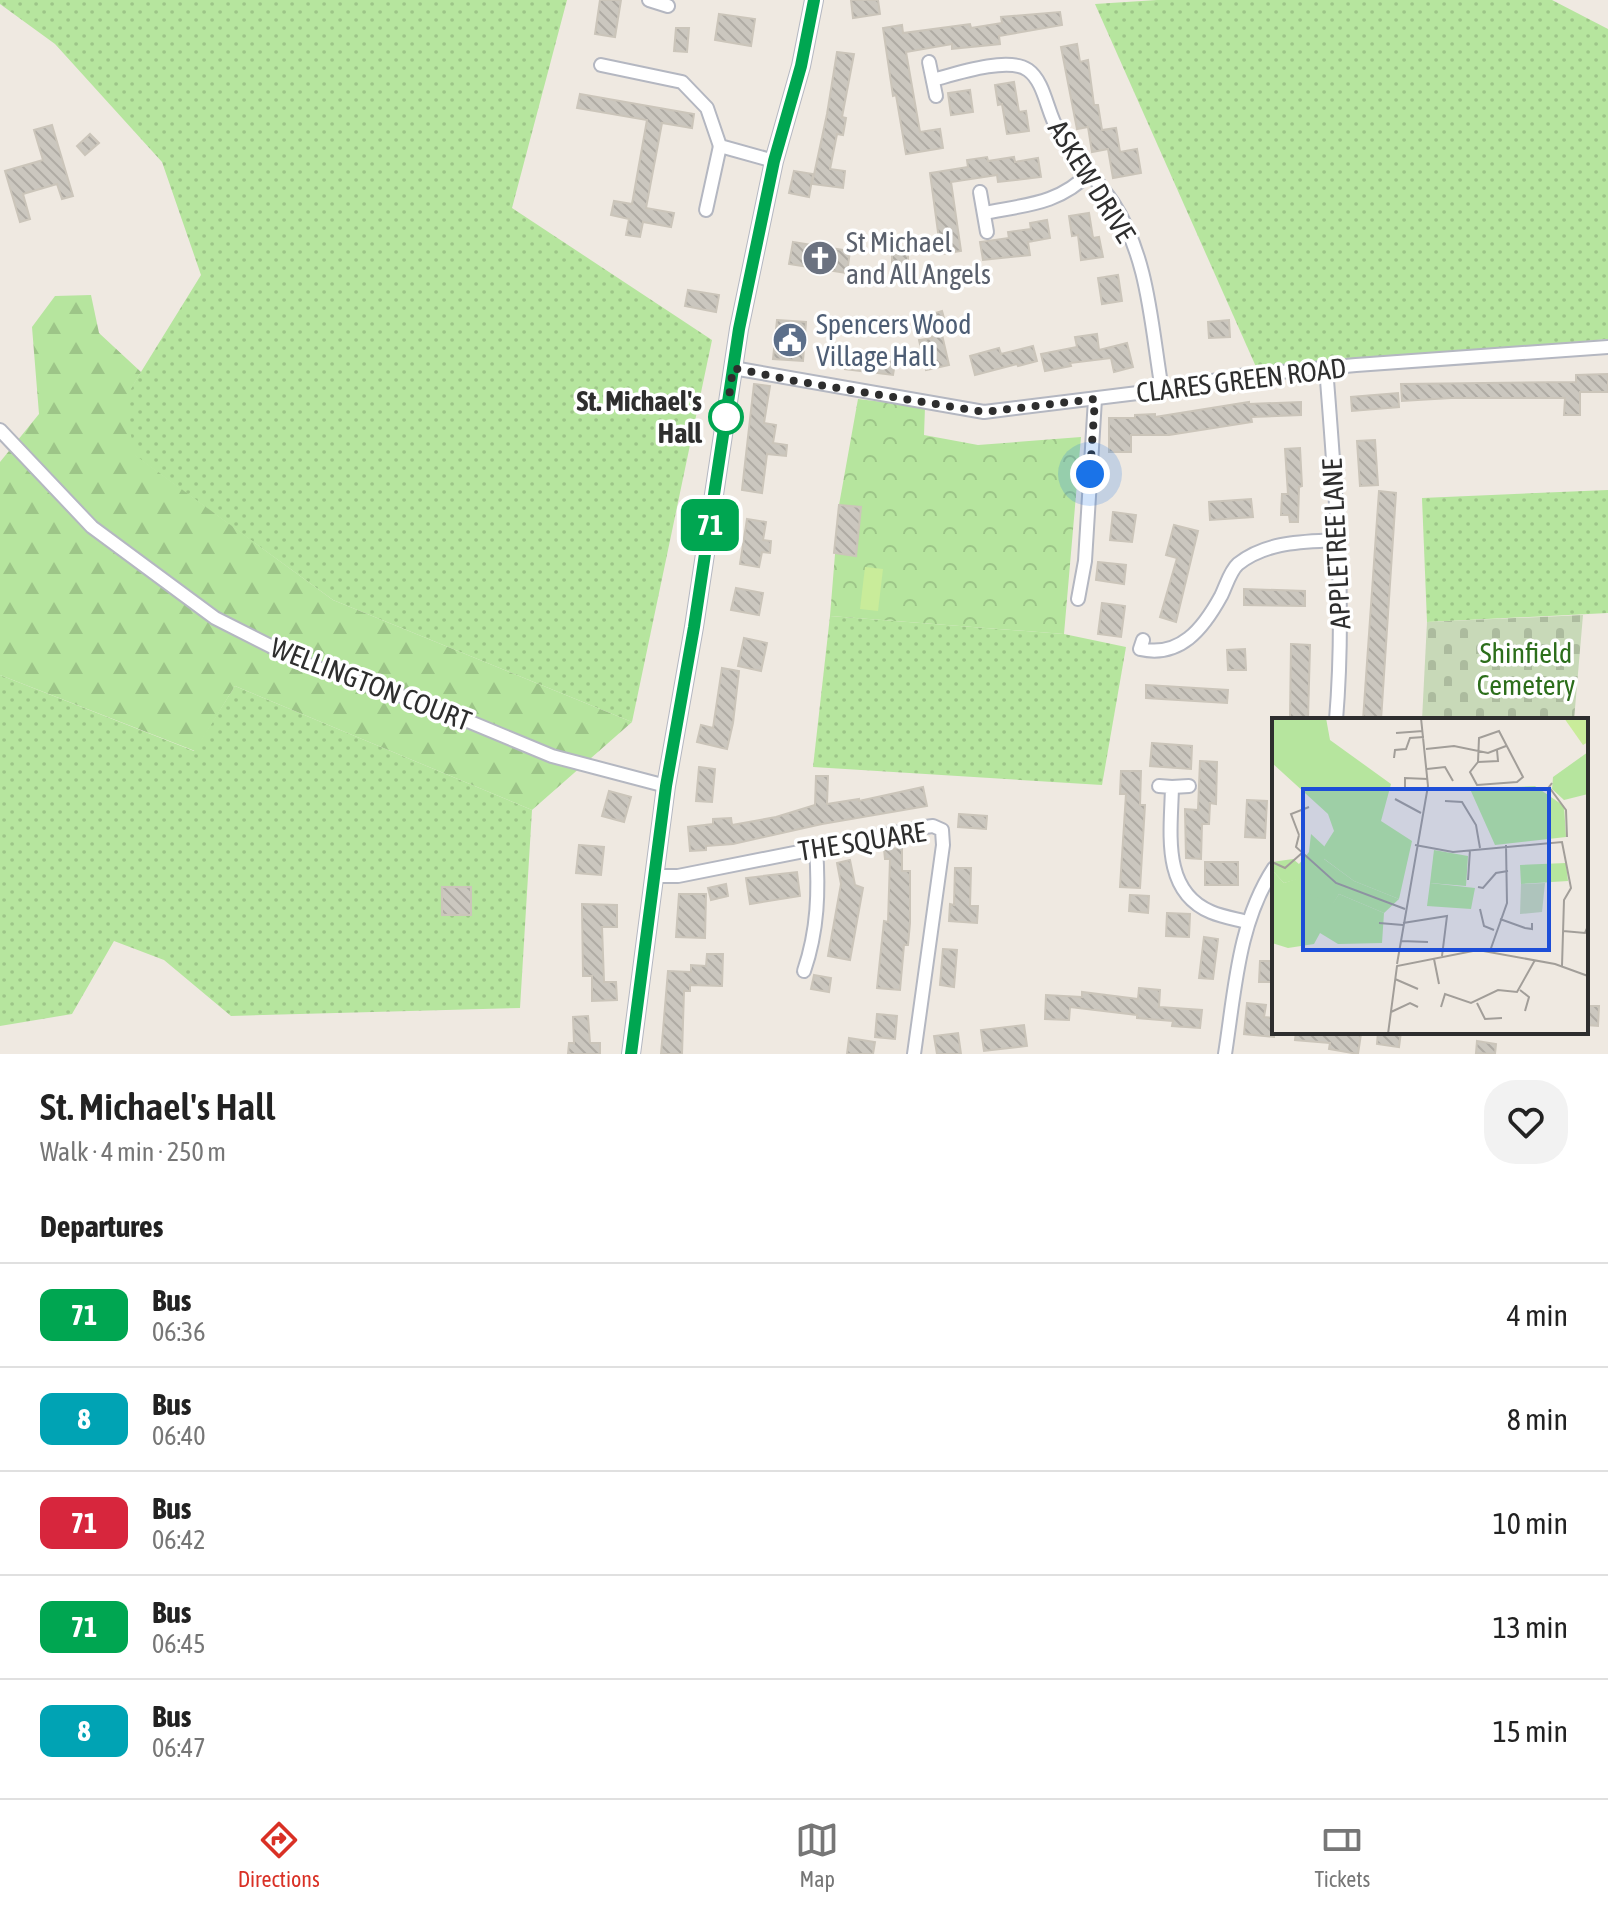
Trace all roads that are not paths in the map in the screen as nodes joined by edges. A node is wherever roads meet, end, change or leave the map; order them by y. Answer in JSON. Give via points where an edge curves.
{"nodes":[{"id":1,"x":648,"y":0,"type":"edge"},
{"id":2,"x":814,"y":0,"type":"edge"},
{"id":3,"x":668,"y":6,"type":"dead end"},
{"id":4,"x":929,"y":62,"type":"dead end"},
{"id":5,"x":601,"y":65,"type":"dead end"},
{"id":6,"x":933,"y":80,"type":"junction"},
{"id":7,"x":936,"y":96,"type":"dead end"},
{"id":8,"x":720,"y":146,"type":"junction"},
{"id":9,"x":774,"y":161,"type":"junction"},
{"id":10,"x":1090,"y":172,"type":"junction"},
{"id":11,"x":980,"y":192,"type":"dead end"},
{"id":12,"x":706,"y":210,"type":"dead end"},
{"id":13,"x":984,"y":213,"type":"junction"},
{"id":14,"x":987,"y":232,"type":"dead end"},
{"id":15,"x":1608,"y":347,"type":"edge"},
{"id":16,"x":1326,"y":367,"type":"junction"},
{"id":17,"x":733,"y":368,"type":"junction"},
{"id":18,"x":1162,"y":390,"type":"junction"},
{"id":19,"x":1095,"y":399,"type":"junction"},
{"id":20,"x":0,"y":430,"type":"edge"},
{"id":21,"x":1339,"y":540,"type":"junction"},
{"id":22,"x":1078,"y":599,"type":"dead end"},
{"id":23,"x":1140,"y":649,"type":"dead end"},
{"id":24,"x":1336,"y":718,"type":"edge"},
{"id":25,"x":666,"y":786,"type":"junction"},
{"id":26,"x":1189,"y":786,"type":"dead end"},
{"id":27,"x":816,"y":848,"type":"junction"},
{"id":28,"x":1272,"y":871,"type":"edge"},
{"id":29,"x":655,"y":876,"type":"junction"},
{"id":30,"x":1247,"y":922,"type":"junction"},
{"id":31,"x":804,"y":971,"type":"dead end"},
{"id":32,"x":631,"y":1054,"type":"edge"},
{"id":33,"x":914,"y":1054,"type":"edge"},
{"id":34,"x":1225,"y":1054,"type":"edge"}],
"edges":[{"from":1,"to":3,"type":"street"},
{"from":2,"to":9,"type":"street"},
{"from":4,"to":6,"type":"street"},
{"from":5,"to":8,"type":"street","via":[[682,82],[707,108]]},
{"from":6,"to":7,"type":"street"},
{"from":6,"to":10,"type":"street","name":"ASKEW DRIVE","via":[[997,65],[1032,67],[1051,119],[1071,153]]},
{"from":8,"to":9,"type":"street"},
{"from":8,"to":12,"type":"street"},
{"from":9,"to":17,"type":"street"},
{"from":10,"to":13,"type":"street","via":[[1055,199]]},
{"from":10,"to":18,"type":"street","name":"ASKEW DRIVE","via":[[1113,203],[1142,265]]},
{"from":11,"to":13,"type":"street"},
{"from":13,"to":14,"type":"street"},
{"from":15,"to":16,"type":"street","name":"CLARES GREEN ROAD"},
{"from":16,"to":18,"type":"street","name":"CLARES GREEN ROAD"},
{"from":16,"to":21,"type":"street","name":"APPLETREE LANE"},
{"from":17,"to":19,"type":"street","name":"CLARES GREEN ROAD","via":[[984,412]]},
{"from":17,"to":25,"type":"street"},
{"from":18,"to":19,"type":"street","name":"CLARES GREEN ROAD"},
{"from":19,"to":22,"type":"street"},
{"from":20,"to":25,"type":"street","name":"WELLINGTON COURT","via":[[92,527],[215,618],[306,664],[434,707],[552,756]]},
{"from":21,"to":23,"type":"street","via":[[1262,549],[1236,566],[1219,600],[1180,647],[1156,653]]},
{"from":21,"to":24,"type":"street","name":"APPLETREE LANE"},
{"from":25,"to":29,"type":"street"},
{"from":26,"to":30,"type":"street","via":[[1166,786],[1175,876],[1185,894],[1210,912]]},
{"from":27,"to":29,"type":"street","name":"THE SQUARE"},
{"from":27,"to":31,"type":"street","via":[[819,890],[813,945]]},
{"from":27,"to":33,"type":"street","name":"THE SQUARE","via":[[925,827],[942,830]]},
{"from":28,"to":30,"type":"street"},
{"from":29,"to":32,"type":"street"},
{"from":30,"to":34,"type":"street"}]}
